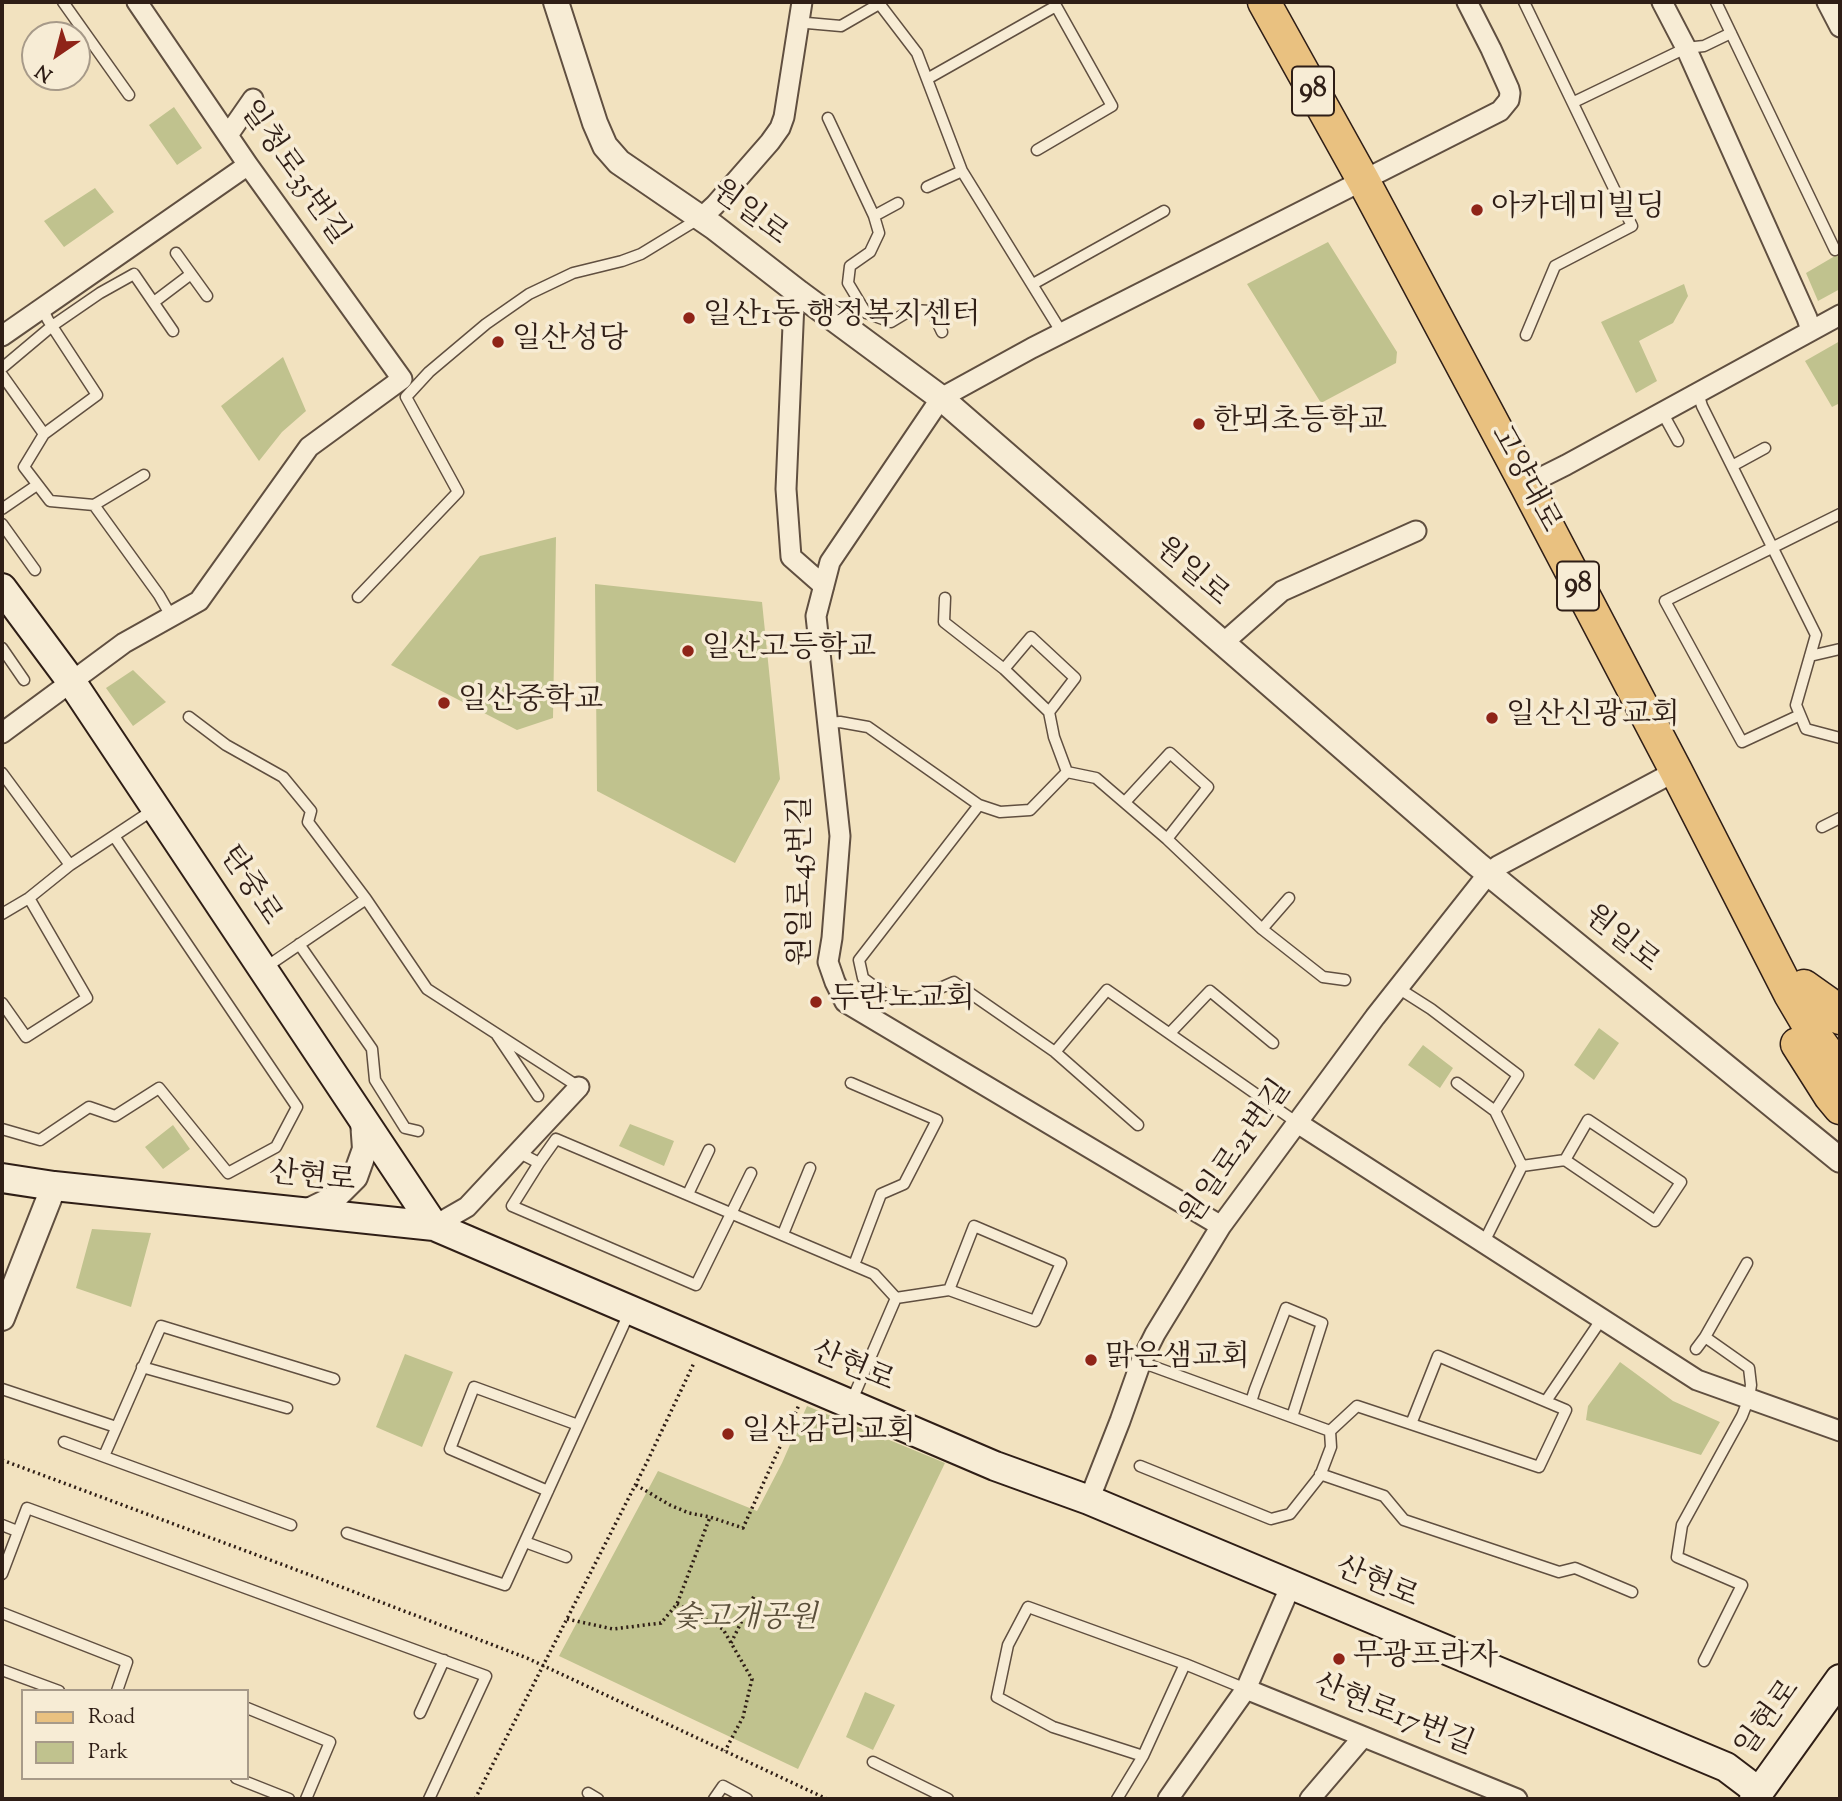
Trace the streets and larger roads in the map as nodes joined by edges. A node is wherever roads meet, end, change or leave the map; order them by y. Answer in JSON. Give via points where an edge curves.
{"nodes":[{"id":1,"x":137,"y":2,"type":"edge"},
{"id":2,"x":556,"y":2,"type":"edge"},
{"id":3,"x":1264,"y":2,"type":"edge"},
{"id":4,"x":1280,"y":2,"type":"edge"},
{"id":5,"x":1467,"y":2,"type":"edge"},
{"id":6,"x":1662,"y":2,"type":"edge"},
{"id":7,"x":1827,"y":2,"type":"edge"},
{"id":8,"x":801,"y":10,"type":"edge"},
{"id":9,"x":1840,"y":27,"type":"edge"},
{"id":10,"x":253,"y":99,"type":"dead end"},
{"id":11,"x":228,"y":135,"type":"junction"},
{"id":12,"x":248,"y":165,"type":"junction"},
{"id":13,"x":1368,"y":177,"type":"junction"},
{"id":14,"x":701,"y":218,"type":"junction"},
{"id":15,"x":799,"y":293,"type":"junction"},
{"id":16,"x":1840,"y":315,"type":"edge"},
{"id":17,"x":1811,"y":330,"type":"junction"},
{"id":18,"x":2,"y":336,"type":"edge"},
{"id":19,"x":941,"y":398,"type":"junction"},
{"id":20,"x":1531,"y":483,"type":"junction"},
{"id":21,"x":1416,"y":531,"type":"dead end"},
{"id":22,"x":824,"y":586,"type":"junction"},
{"id":23,"x":2,"y":588,"type":"edge"},
{"id":24,"x":1222,"y":644,"type":"junction"},
{"id":25,"x":71,"y":681,"type":"junction"},
{"id":26,"x":2,"y":733,"type":"edge"},
{"id":27,"x":1675,"y":771,"type":"junction"},
{"id":28,"x":1488,"y":874,"type":"junction"},
{"id":29,"x":1797,"y":990,"type":"junction"},
{"id":30,"x":1840,"y":1018,"type":"edge"},
{"id":31,"x":1840,"y":1035,"type":"edge"},
{"id":32,"x":1840,"y":1070,"type":"edge"},
{"id":33,"x":579,"y":1087,"type":"road end"},
{"id":34,"x":1840,"y":1108,"type":"edge"},
{"id":35,"x":363,"y":1121,"type":"junction"},
{"id":36,"x":1296,"y":1122,"type":"junction"},
{"id":37,"x":1840,"y":1160,"type":"edge"},
{"id":38,"x":2,"y":1178,"type":"edge"},
{"id":39,"x":54,"y":1186,"type":"junction"},
{"id":40,"x":306,"y":1212,"type":"junction"},
{"id":41,"x":434,"y":1226,"type":"junction"},
{"id":42,"x":1221,"y":1226,"type":"junction"},
{"id":43,"x":2,"y":1318,"type":"edge"},
{"id":44,"x":1840,"y":1431,"type":"edge"},
{"id":45,"x":1089,"y":1500,"type":"junction"},
{"id":46,"x":1291,"y":1585,"type":"junction"},
{"id":47,"x":1840,"y":1679,"type":"edge"},
{"id":48,"x":1247,"y":1689,"type":"junction"},
{"id":49,"x":1363,"y":1737,"type":"junction"},
{"id":50,"x":1757,"y":1796,"type":"edge"},
{"id":51,"x":1168,"y":1799,"type":"edge"},
{"id":52,"x":1310,"y":1799,"type":"edge"},
{"id":53,"x":1517,"y":1799,"type":"edge"}],
"edges":[{"from":1,"to":11,"type":"street","name":"일청로35번길"},
{"from":2,"to":14,"type":"street","name":"원일로","via":[[605,146],[619,162]]},
{"from":3,"to":13,"type":"main road","name":"고양대로","number":"98"},
{"from":4,"to":13,"type":"main road","name":"고양대로","number":"98"},
{"from":5,"to":13,"type":"street","via":[[1509,89],[1509,100],[1500,111]]},
{"from":6,"to":17,"type":"street"},
{"from":7,"to":9,"type":"street"},
{"from":8,"to":14,"type":"street","via":[[780,128]]},
{"from":10,"to":11,"type":"street"},
{"from":11,"to":12,"type":"street","name":"일청로35번길"},
{"from":12,"to":18,"type":"street"},
{"from":12,"to":25,"type":"street","name":"일청로35번길","via":[[404,388],[309,447],[199,601],[124,643]]},
{"from":13,"to":19,"type":"street"},
{"from":13,"to":20,"type":"main road","name":"고양대로","number":"98"},
{"from":14,"to":15,"type":"street","name":"원일로"},
{"from":15,"to":19,"type":"street","name":"원일로"},
{"from":15,"to":22,"type":"street","via":[[794,302],[786,489],[791,557]]},
{"from":16,"to":17,"type":"street"},
{"from":17,"to":20,"type":"street"},
{"from":19,"to":22,"type":"street","name":"원일로45번길","via":[[830,562]]},
{"from":19,"to":24,"type":"street","name":"원일로"},
{"from":20,"to":27,"type":"main road","name":"고양대로","number":"98"},
{"from":20,"to":29,"type":"main road","name":"고양대로","number":"98","via":[[1794,971]]},
{"from":21,"to":24,"type":"street","via":[[1282,591]]},
{"from":22,"to":42,"type":"street","name":"원일로45번길","via":[[816,616],[840,836],[828,962],[845,1002]]},
{"from":23,"to":25,"type":"main road","name":"탄중로"},
{"from":24,"to":28,"type":"street","name":"원일로"},
{"from":25,"to":26,"type":"street"},
{"from":25,"to":35,"type":"main road","name":"탄중로"},
{"from":27,"to":28,"type":"street","name":"원일로21번길"},
{"from":27,"to":29,"type":"main road","name":"고양대로","number":"98"},
{"from":28,"to":36,"type":"street","name":"원일로21번길"},
{"from":28,"to":37,"type":"street","name":"원일로"},
{"from":29,"to":30,"type":"main road","via":[[1828,1003]]},
{"from":29,"to":31,"type":"main road","name":"고양대로","number":"98"},
{"from":29,"to":32,"type":"main road","name":"고양대로","number":"98","via":[[1813,1033]]},
{"from":29,"to":34,"type":"main road","via":[[1797,1043]]},
{"from":33,"to":41,"type":"street","via":[[467,1207]]},
{"from":35,"to":40,"type":"street","via":[[365,1149],[355,1177],[333,1199]]},
{"from":35,"to":41,"type":"main road","name":"탄중로"},
{"from":36,"to":42,"type":"street","name":"원일로21번길"},
{"from":36,"to":44,"type":"street","via":[[1697,1380]]},
{"from":38,"to":39,"type":"main road","name":"산현로"},
{"from":39,"to":40,"type":"main road","name":"산현로"},
{"from":39,"to":43,"type":"street"},
{"from":40,"to":41,"type":"main road","name":"산현로"},
{"from":41,"to":45,"type":"main road","name":"산현로","via":[[995,1466]]},
{"from":42,"to":45,"type":"street","name":"원일로21번길","via":[[1141,1362]]},
{"from":45,"to":46,"type":"main road","name":"산현로"},
{"from":46,"to":48,"type":"street"},
{"from":46,"to":50,"type":"main road","name":"산현로","via":[[1726,1767]]},
{"from":47,"to":50,"type":"main road","name":"일현로"},
{"from":48,"to":49,"type":"street","name":"산현로17번길"},
{"from":48,"to":51,"type":"street"},
{"from":49,"to":52,"type":"street"},
{"from":49,"to":53,"type":"street","name":"산현로17번길"}]}
